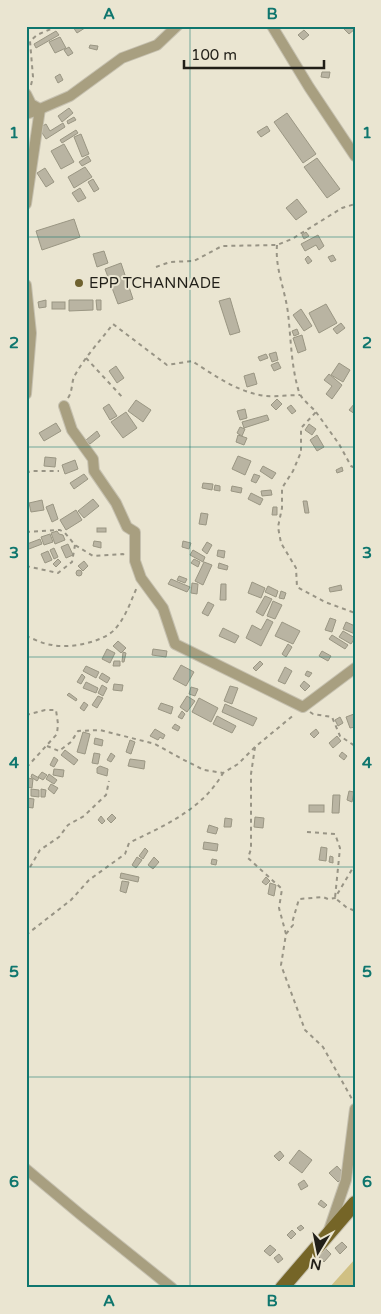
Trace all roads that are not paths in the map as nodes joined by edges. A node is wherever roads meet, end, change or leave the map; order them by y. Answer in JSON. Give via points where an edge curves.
{"nodes":[{"id":1,"x":177,"y":26,"type":"edge"},
{"id":2,"x":272,"y":26,"type":"edge"},
{"id":3,"x":27,"y":94,"type":"edge"},
{"id":4,"x":40,"y":109,"type":"junction"},
{"id":5,"x":26,"y":114,"type":"edge"},
{"id":6,"x":355,"y":156,"type":"edge"},
{"id":7,"x":26,"y":204,"type":"edge"},
{"id":8,"x":26,"y":285,"type":"edge"},
{"id":9,"x":26,"y":394,"type":"edge"},
{"id":10,"x":64,"y":406,"type":"road end"},
{"id":11,"x":355,"y":668,"type":"edge"},
{"id":12,"x":355,"y":1109,"type":"edge"},
{"id":13,"x":26,"y":1169,"type":"edge"},
{"id":14,"x":352,"y":1210,"type":"edge"},
{"id":15,"x":326,"y":1236,"type":"junction"},
{"id":16,"x":172,"y":1288,"type":"edge"},
{"id":17,"x":282,"y":1288,"type":"edge"}],
"edges":[{"from":1,"to":4,"type":"street","via":[[157,45],[122,58],[70,96]]},
{"from":2,"to":6,"type":"street"},
{"from":3,"to":4,"type":"street","via":[[31,104]]},
{"from":4,"to":5,"type":"street"},
{"from":4,"to":7,"type":"street"},
{"from":8,"to":9,"type":"street","via":[[31,333]]},
{"from":10,"to":11,"type":"street","via":[[72,430],[93,458],[94,471],[116,502],[127,527],[135,532],[135,561],[141,578],[163,608],[176,644],[303,707]]},
{"from":12,"to":15,"type":"street","via":[[346,1180]]},
{"from":13,"to":16,"type":"street"},
{"from":14,"to":15,"type":"main road"},
{"from":15,"to":17,"type":"main road"}]}
